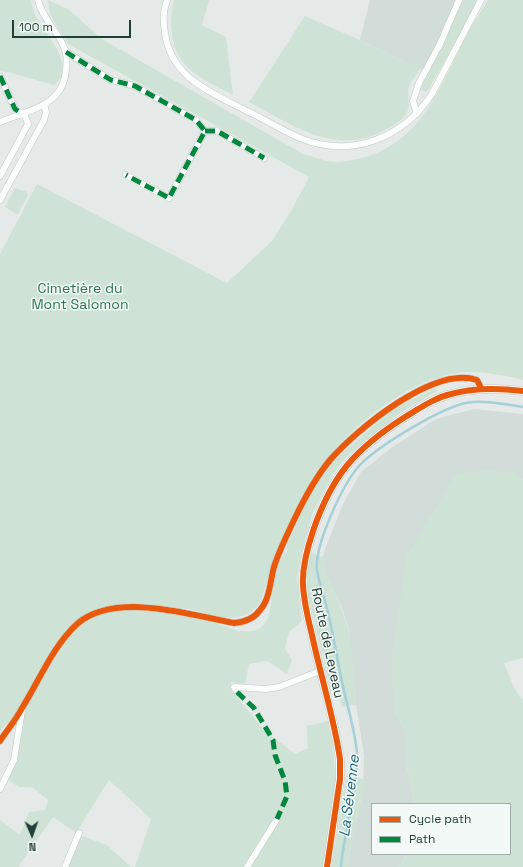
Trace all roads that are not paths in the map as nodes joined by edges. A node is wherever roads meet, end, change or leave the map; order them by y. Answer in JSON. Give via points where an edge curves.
{"nodes":[{"id":1,"x":38,"y":0,"type":"edge"},
{"id":2,"x":167,"y":0,"type":"edge"},
{"id":3,"x":459,"y":0,"type":"edge"},
{"id":4,"x":481,"y":0,"type":"edge"},
{"id":5,"x":66,"y":52,"type":"junction"},
{"id":6,"x":0,"y":76,"type":"edge"},
{"id":7,"x":44,"y":104,"type":"junction"},
{"id":8,"x":21,"y":113,"type":"junction"},
{"id":9,"x":416,"y":114,"type":"junction"},
{"id":10,"x":0,"y":122,"type":"edge"},
{"id":11,"x":205,"y":131,"type":"junction"},
{"id":12,"x":264,"y":158,"type":"dead end"},
{"id":13,"x":126,"y":175,"type":"dead end"},
{"id":14,"x":0,"y":176,"type":"edge"},
{"id":15,"x":0,"y":200,"type":"edge"},
{"id":16,"x":480,"y":388,"type":"junction"},
{"id":17,"x":523,"y":391,"type":"edge"},
{"id":18,"x":320,"y":671,"type":"junction"},
{"id":19,"x":237,"y":692,"type":"dead end"},
{"id":20,"x":22,"y":710,"type":"junction"},
{"id":21,"x":0,"y":741,"type":"edge"},
{"id":22,"x":0,"y":789,"type":"edge"},
{"id":23,"x":276,"y":819,"type":"dead end"},
{"id":24,"x":79,"y":833,"type":"dead end"},
{"id":25,"x":65,"y":867,"type":"edge"},
{"id":26,"x":247,"y":867,"type":"edge"},
{"id":27,"x":327,"y":867,"type":"edge"}],
"edges":[{"from":1,"to":5,"type":"street"},
{"from":2,"to":9,"type":"street","via":[[164,24],[166,41],[171,56],[184,74],[209,91],[301,138],[336,146],[365,144],[390,134]]},
{"from":3,"to":9,"type":"street","via":[[419,83],[413,101]]},
{"from":4,"to":9,"type":"street","via":[[432,94]]},
{"from":5,"to":7,"type":"street","via":[[66,72],[62,87],[56,97]]},
{"from":5,"to":11,"type":"street","via":[[112,80],[135,86],[196,120]]},
{"from":6,"to":8,"type":"street","via":[[15,109]]},
{"from":7,"to":8,"type":"street"},
{"from":7,"to":15,"type":"street","via":[[44,120]]},
{"from":8,"to":10,"type":"street"},
{"from":8,"to":14,"type":"street","via":[[26,118],[27,126]]},
{"from":11,"to":12,"type":"street","via":[[217,131]]},
{"from":11,"to":13,"type":"street","via":[[169,198]]},
{"from":16,"to":17,"type":"street","name":"Route de Leveau"},
{"from":16,"to":18,"type":"street","name":"Route de Leveau","via":[[441,397],[400,421],[358,452],[334,482],[318,515],[303,572],[304,597]]},
{"from":16,"to":20,"type":"street","via":[[477,380],[462,378],[448,380],[416,392],[349,440],[329,461],[311,486],[281,549],[266,601],[253,618],[234,623],[161,608],[129,606],[90,616],[69,632]]},
{"from":18,"to":19,"type":"street","via":[[279,687],[266,689],[234,686],[233,689]]},
{"from":18,"to":27,"type":"street","name":"Route de Leveau","via":[[336,738],[340,768]]},
{"from":20,"to":21,"type":"street"},
{"from":20,"to":22,"type":"street","via":[[14,760]]},
{"from":23,"to":26,"type":"street"},
{"from":24,"to":25,"type":"street"}]}
